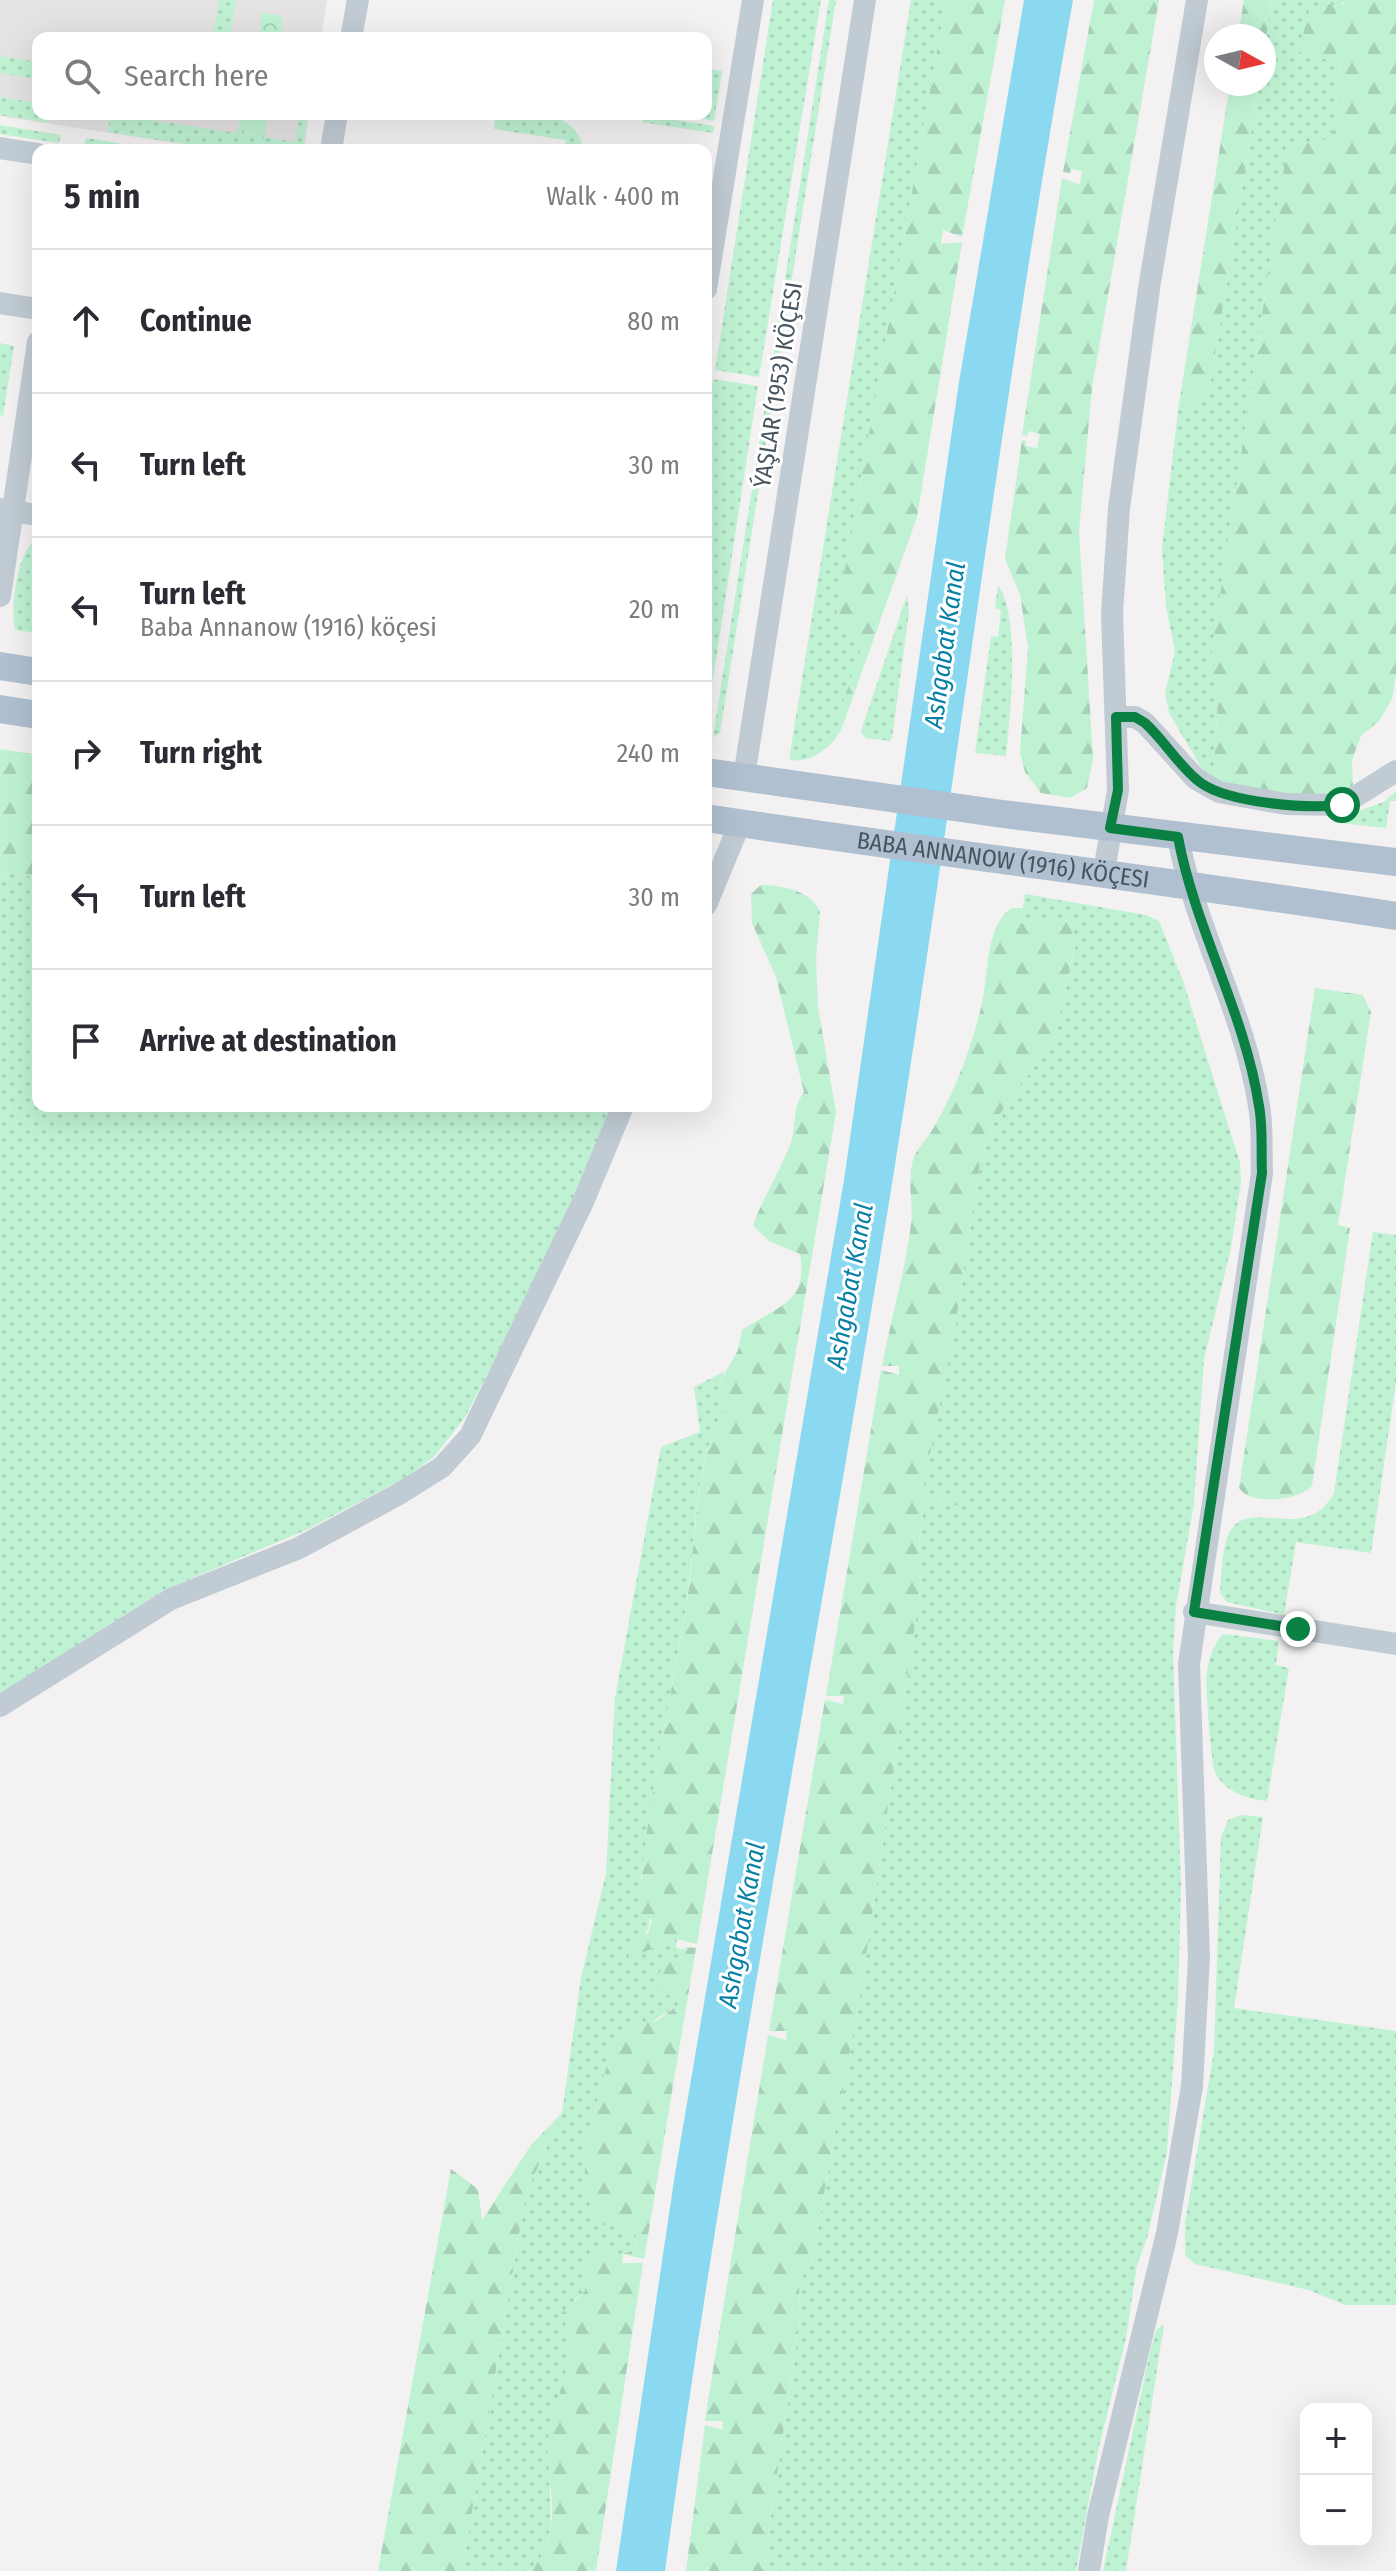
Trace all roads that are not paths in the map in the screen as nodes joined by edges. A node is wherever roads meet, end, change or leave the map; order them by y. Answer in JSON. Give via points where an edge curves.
{"nodes":[{"id":1,"x":358,"y":0,"type":"edge"},
{"id":2,"x":753,"y":0,"type":"edge"},
{"id":3,"x":865,"y":0,"type":"edge"},
{"id":4,"x":1197,"y":0,"type":"edge"},
{"id":5,"x":352,"y":32,"type":"edge"},
{"id":6,"x":336,"y":120,"type":"edge"},
{"id":7,"x":332,"y":144,"type":"edge"},
{"id":8,"x":0,"y":148,"type":"edge"},
{"id":9,"x":32,"y":153,"type":"edge"},
{"id":10,"x":712,"y":252,"type":"edge"},
{"id":11,"x":0,"y":303,"type":"edge"},
{"id":12,"x":32,"y":308,"type":"edge"},
{"id":13,"x":32,"y":374,"type":"edge"},
{"id":14,"x":6,"y":510,"type":"edge"},
{"id":15,"x":32,"y":514,"type":"edge"},
{"id":16,"x":0,"y":596,"type":"edge"},
{"id":17,"x":0,"y":666,"type":"edge"},
{"id":18,"x":32,"y":671,"type":"edge"},
{"id":19,"x":0,"y":709,"type":"edge"},
{"id":20,"x":32,"y":714,"type":"edge"},
{"id":21,"x":1116,"y":717,"type":"junction"},
{"id":22,"x":1396,"y":771,"type":"edge"},
{"id":23,"x":712,"y":773,"type":"edge"},
{"id":24,"x":744,"y":777,"type":"junction"},
{"id":25,"x":712,"y":819,"type":"edge"},
{"id":26,"x":740,"y":823,"type":"junction"},
{"id":27,"x":1110,"y":828,"type":"junction"},
{"id":28,"x":1178,"y":837,"type":"junction"},
{"id":29,"x":1396,"y":862,"type":"edge"},
{"id":30,"x":1104,"y":871,"type":"junction"},
{"id":31,"x":1187,"y":883,"type":"junction"},
{"id":32,"x":712,"y":891,"type":"edge"},
{"id":33,"x":1396,"y":916,"type":"edge"},
{"id":34,"x":620,"y":1112,"type":"edge"},
{"id":35,"x":1194,"y":1612,"type":"junction"},
{"id":36,"x":1396,"y":1644,"type":"edge"},
{"id":37,"x":0,"y":1706,"type":"edge"},
{"id":38,"x":1089,"y":2571,"type":"edge"}],
"edges":[{"from":1,"to":5,"type":"street"},
{"from":2,"to":10,"type":"street"},
{"from":3,"to":24,"type":"street","name":"ÝAŞLAR (1953) KÖÇESI"},
{"from":4,"to":21,"type":"street","via":[[1119,508],[1112,614]]},
{"from":6,"to":7,"type":"street"},
{"from":8,"to":9,"type":"street"},
{"from":11,"to":12,"type":"street"},
{"from":13,"to":14,"type":"street"},
{"from":14,"to":15,"type":"street"},
{"from":14,"to":16,"type":"street"},
{"from":17,"to":18,"type":"main road"},
{"from":19,"to":20,"type":"main road"},
{"from":21,"to":22,"type":"street","via":[[1145,723],[1196,779],[1219,792],[1286,804],[1342,805]]},
{"from":21,"to":27,"type":"street","via":[[1118,790]]},
{"from":23,"to":24,"type":"main road","name":"BABA ANNANOW (1916) KÖÇESI"},
{"from":24,"to":27,"type":"main road","name":"BABA ANNANOW (1916) KÖÇESI"},
{"from":25,"to":26,"type":"main road","name":"BABA ANNANOW (1916) KÖÇESI"},
{"from":26,"to":30,"type":"main road","name":"BABA ANNANOW (1916) KÖÇESI"},
{"from":26,"to":32,"type":"street"},
{"from":27,"to":28,"type":"main road","name":"BABA ANNANOW (1916) KÖÇESI"},
{"from":27,"to":30,"type":"street"},
{"from":28,"to":29,"type":"main road","name":"BABA ANNANOW (1916) KÖÇESI"},
{"from":28,"to":31,"type":"street"},
{"from":30,"to":31,"type":"main road","name":"BABA ANNANOW (1916) KÖÇESI"},
{"from":31,"to":33,"type":"main road","name":"BABA ANNANOW (1916) KÖÇESI"},
{"from":31,"to":35,"type":"street","via":[[1247,1055],[1259,1106],[1262,1173]]},
{"from":34,"to":37,"type":"street","via":[[470,1436],[442,1467],[299,1548],[171,1599]]},
{"from":35,"to":36,"type":"street"},
{"from":35,"to":38,"type":"street","via":[[1189,1664],[1199,1958],[1192,2086],[1167,2233]]}]}
